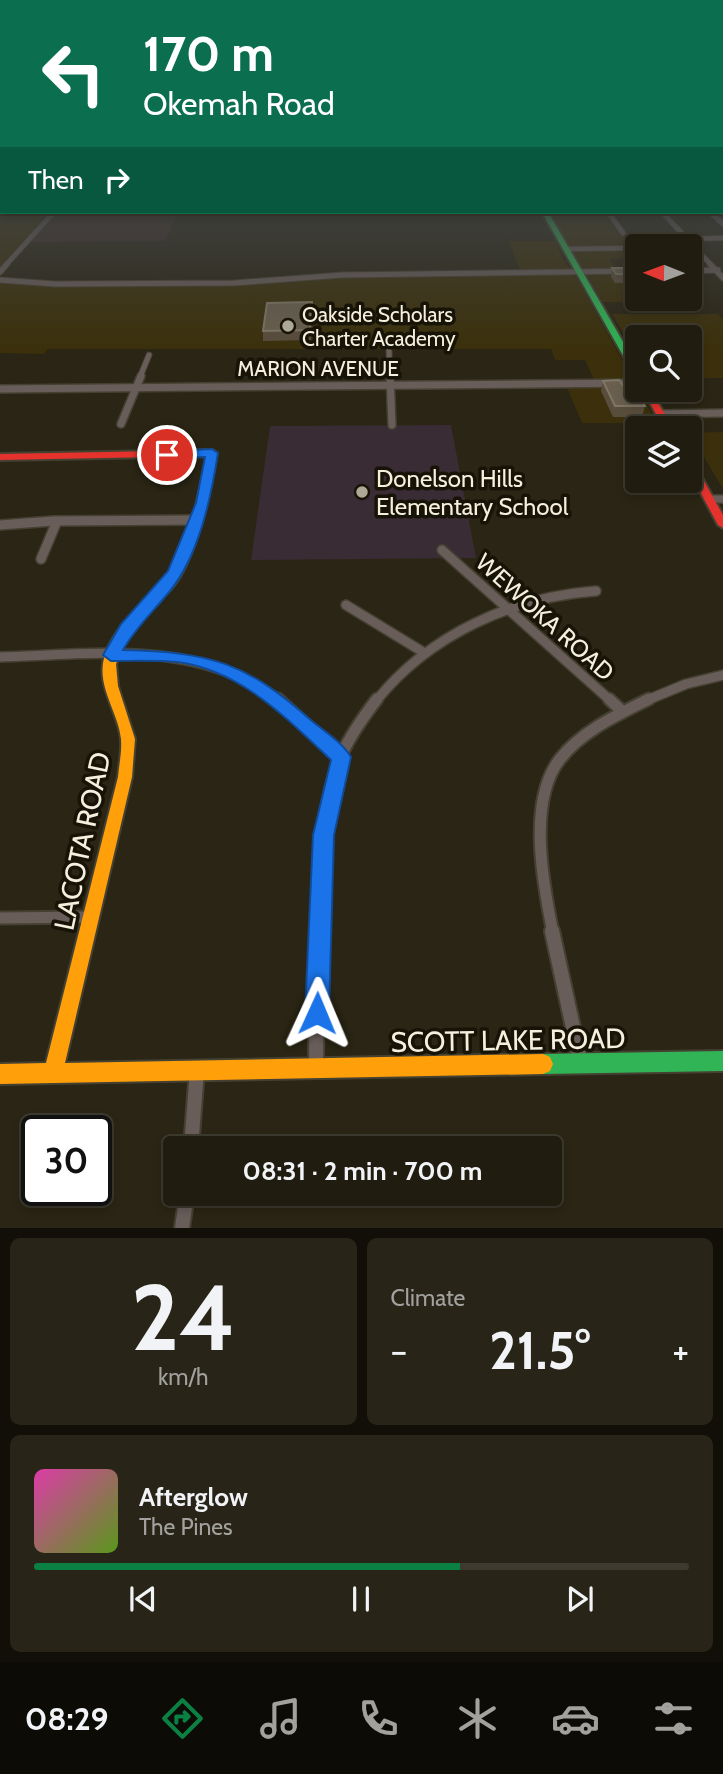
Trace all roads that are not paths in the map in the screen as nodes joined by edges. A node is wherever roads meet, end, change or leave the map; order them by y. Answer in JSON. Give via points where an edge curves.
{"nodes":[{"id":1,"x":33,"y":235,"type":"edge"},
{"id":2,"x":559,"y":235,"type":"edge"},
{"id":3,"x":723,"y":238,"type":"edge"},
{"id":4,"x":702,"y":239,"type":"edge"},
{"id":5,"x":625,"y":248,"type":"edge"},
{"id":6,"x":567,"y":249,"type":"junction"},
{"id":7,"x":702,"y":254,"type":"edge"},
{"id":8,"x":720,"y":270,"type":"edge"},
{"id":9,"x":625,"y":271,"type":"edge"},
{"id":10,"x":702,"y":271,"type":"edge"},
{"id":11,"x":0,"y":272,"type":"edge"},
{"id":12,"x":580,"y":272,"type":"junction"},
{"id":13,"x":723,"y":278,"type":"edge"},
{"id":14,"x":0,"y":279,"type":"edge"},
{"id":15,"x":389,"y":351,"type":"dead end"},
{"id":16,"x":625,"y":352,"type":"edge"},
{"id":17,"x":149,"y":355,"type":"dead end"},
{"id":18,"x":625,"y":383,"type":"edge"},
{"id":19,"x":391,"y":386,"type":"junction"},
{"id":20,"x":135,"y":387,"type":"junction"},
{"id":21,"x":0,"y":389,"type":"edge"},
{"id":22,"x":654,"y":402,"type":"edge"},
{"id":23,"x":723,"y":413,"type":"edge"},
{"id":24,"x":660,"y":414,"type":"joint"},
{"id":25,"x":121,"y":424,"type":"dead end"},
{"id":26,"x":392,"y":425,"type":"dead end"},
{"id":27,"x":0,"y":457,"type":"edge"},
{"id":28,"x":702,"y":488,"type":"edge"},
{"id":29,"x":708,"y":499,"type":"junction"},
{"id":30,"x":723,"y":499,"type":"edge"},
{"id":31,"x":198,"y":520,"type":"junction"},
{"id":32,"x":57,"y":521,"type":"junction"},
{"id":33,"x":0,"y":525,"type":"edge"},
{"id":34,"x":723,"y":525,"type":"edge"},
{"id":35,"x":442,"y":550,"type":"dead end"},
{"id":36,"x":41,"y":559,"type":"dead end"},
{"id":37,"x":596,"y":591,"type":"dead end"},
{"id":38,"x":346,"y":605,"type":"dead end"},
{"id":39,"x":507,"y":610,"type":"junction"},
{"id":40,"x":424,"y":652,"type":"junction"},
{"id":41,"x":111,"y":655,"type":"junction"},
{"id":42,"x":0,"y":657,"type":"edge"},
{"id":43,"x":723,"y":675,"type":"edge"},
{"id":44,"x":622,"y":712,"type":"junction"},
{"id":45,"x":341,"y":757,"type":"junction"},
{"id":46,"x":93,"y":918,"type":"junction"},
{"id":47,"x":0,"y":919,"type":"edge"},
{"id":48,"x":723,"y":1061,"type":"edge"},
{"id":49,"x":581,"y":1064,"type":"junction"},
{"id":50,"x":316,"y":1068,"type":"junction"},
{"id":51,"x":197,"y":1070,"type":"junction"},
{"id":52,"x":53,"y":1073,"type":"junction"},
{"id":53,"x":0,"y":1074,"type":"edge"},
{"id":54,"x":192,"y":1136,"type":"edge"},
{"id":55,"x":185,"y":1206,"type":"edge"},
{"id":56,"x":182,"y":1228,"type":"edge"}],
"edges":[{"from":1,"to":11,"type":"street"},
{"from":2,"to":6,"type":"street"},
{"from":3,"to":4,"type":"street"},
{"from":5,"to":6,"type":"street"},
{"from":6,"to":12,"type":"street"},
{"from":7,"to":8,"type":"street"},
{"from":8,"to":10,"type":"street"},
{"from":8,"to":13,"type":"street"},
{"from":9,"to":12,"type":"street"},
{"from":12,"to":14,"type":"street","via":[[336,275],[234,283],[55,284]]},
{"from":12,"to":16,"type":"street"},
{"from":15,"to":19,"type":"street"},
{"from":17,"to":20,"type":"street"},
{"from":18,"to":19,"type":"street","name":"MARION AVENUE"},
{"from":19,"to":20,"type":"street","name":"MARION AVENUE"},
{"from":19,"to":26,"type":"street"},
{"from":20,"to":21,"type":"street","name":"MARION AVENUE"},
{"from":20,"to":25,"type":"street"},
{"from":22,"to":24,"type":"street"},
{"from":23,"to":24,"type":"street"},
{"from":27,"to":31,"type":"street","via":[[212,453]]},
{"from":28,"to":29,"type":"street"},
{"from":29,"to":30,"type":"street"},
{"from":29,"to":34,"type":"street"},
{"from":31,"to":32,"type":"street"},
{"from":31,"to":41,"type":"street","via":[[166,587],[127,628]]},
{"from":32,"to":33,"type":"street"},
{"from":32,"to":36,"type":"street"},
{"from":35,"to":39,"type":"street","name":"WEWOKA ROAD"},
{"from":37,"to":39,"type":"street","via":[[549,596]]},
{"from":38,"to":40,"type":"street"},
{"from":39,"to":40,"type":"street"},
{"from":39,"to":44,"type":"street","name":"WEWOKA ROAD"},
{"from":40,"to":45,"type":"street","via":[[380,697]]},
{"from":41,"to":42,"type":"street"},
{"from":41,"to":45,"type":"street","via":[[178,657],[240,676],[276,699]]},
{"from":41,"to":46,"type":"street","name":"LACOTA ROAD","via":[[109,668],[128,740],[127,761]]},
{"from":43,"to":44,"type":"street","via":[[673,687]]},
{"from":44,"to":49,"type":"street","via":[[567,750],[546,785],[541,834],[548,906]]},
{"from":45,"to":50,"type":"street","via":[[321,862]]},
{"from":46,"to":47,"type":"street"},
{"from":46,"to":52,"type":"street","name":"LACOTA ROAD"},
{"from":48,"to":49,"type":"street","name":"SCOTT LAKE ROAD"},
{"from":49,"to":50,"type":"street","name":"SCOTT LAKE ROAD"},
{"from":50,"to":51,"type":"street","name":"SCOTT LAKE ROAD"},
{"from":51,"to":52,"type":"street","name":"SCOTT LAKE ROAD"},
{"from":51,"to":54,"type":"street"},
{"from":52,"to":53,"type":"street","name":"SCOTT LAKE ROAD"},
{"from":55,"to":56,"type":"street"}]}
